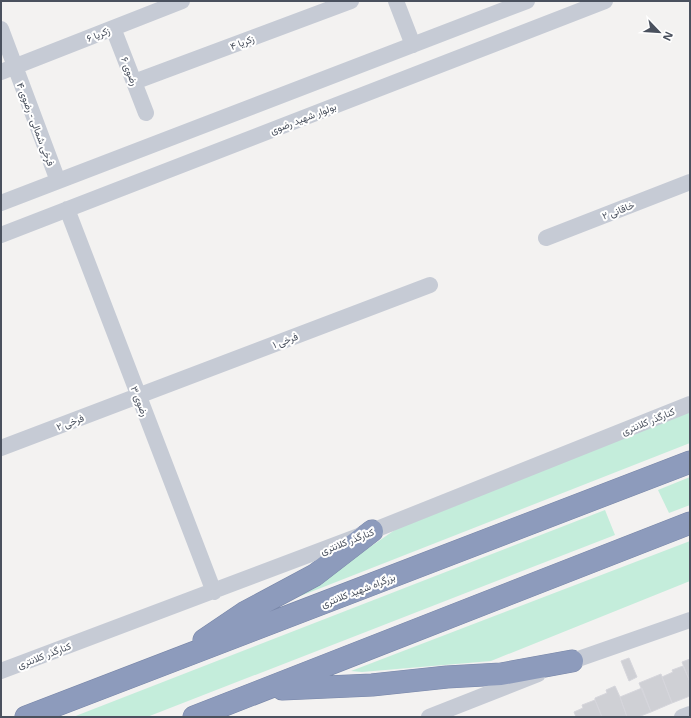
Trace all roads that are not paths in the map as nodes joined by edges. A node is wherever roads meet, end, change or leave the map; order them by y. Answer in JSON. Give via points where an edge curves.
{"nodes":[{"id":1,"x":182,"y":1,"type":"edge"},
{"id":2,"x":351,"y":1,"type":"edge"},
{"id":3,"x":396,"y":1,"type":"edge"},
{"id":4,"x":527,"y":1,"type":"edge"},
{"id":5,"x":605,"y":1,"type":"edge"},
{"id":6,"x":113,"y":28,"type":"junction"},
{"id":7,"x":1,"y":29,"type":"edge"},
{"id":8,"x":413,"y":45,"type":"junction"},
{"id":9,"x":8,"y":70,"type":"edge"},
{"id":10,"x":134,"y":82,"type":"junction"},
{"id":11,"x":146,"y":114,"type":"dead end"},
{"id":12,"x":58,"y":182,"type":"junction"},
{"id":13,"x":690,"y":182,"type":"edge"},
{"id":14,"x":1,"y":204,"type":"edge"},
{"id":15,"x":67,"y":209,"type":"junction"},
{"id":16,"x":1,"y":235,"type":"edge"},
{"id":17,"x":546,"y":238,"type":"dead end"},
{"id":18,"x":430,"y":285,"type":"dead end"},
{"id":19,"x":139,"y":396,"type":"junction"},
{"id":20,"x":690,"y":404,"type":"edge"},
{"id":21,"x":1,"y":448,"type":"edge"},
{"id":22,"x":690,"y":462,"type":"edge"},
{"id":23,"x":690,"y":523,"type":"edge"},
{"id":24,"x":372,"y":531,"type":"junction"},
{"id":25,"x":214,"y":592,"type":"junction"},
{"id":26,"x":690,"y":620,"type":"edge"},
{"id":27,"x":173,"y":661,"type":"junction"},
{"id":28,"x":572,"y":661,"type":"junction"},
{"id":29,"x":1,"y":671,"type":"edge"},
{"id":30,"x":263,"y":690,"type":"junction"},
{"id":31,"x":690,"y":714,"type":"edge"},
{"id":32,"x":26,"y":717,"type":"edge"},
{"id":33,"x":194,"y":717,"type":"edge"},
{"id":34,"x":430,"y":717,"type":"edge"},
{"id":35,"x":682,"y":717,"type":"edge"}],
"edges":[{"from":1,"to":6,"type":"street","name":"زکریا ۶"},
{"from":2,"to":10,"type":"street","name":"زکریا ۴"},
{"from":3,"to":8,"type":"street"},
{"from":4,"to":8,"type":"street"},
{"from":5,"to":15,"type":"street","name":"بولوار شهید رضوی"},
{"from":6,"to":9,"type":"street","name":"زکریا ۶"},
{"from":6,"to":10,"type":"street","name":"رضوی ۶"},
{"from":7,"to":9,"type":"street","name":"فرخی شمالی - رضوی ۴"},
{"from":8,"to":12,"type":"street"},
{"from":9,"to":12,"type":"street","name":"فرخی شمالی - رضوی ۴"},
{"from":10,"to":11,"type":"street","name":"رضوی ۶"},
{"from":12,"to":14,"type":"street"},
{"from":13,"to":17,"type":"street","name":"خاقانی ۲"},
{"from":15,"to":16,"type":"street","name":"بولوار شهید رضوی"},
{"from":15,"to":19,"type":"street","name":"رضوی ۳"},
{"from":18,"to":19,"type":"street","name":"فرخی ۱"},
{"from":19,"to":21,"type":"street","name":"فرخی ۲"},
{"from":19,"to":25,"type":"street","name":"رضوی ۳"},
{"from":20,"to":24,"type":"street","name":"کنارگذر کلانتری"},
{"from":22,"to":27,"type":"highway","name":"بزرگراه شهید کلانتری"},
{"from":23,"to":30,"type":"highway"},
{"from":24,"to":25,"type":"street","name":"کنارگذر کلانتری"},
{"from":24,"to":27,"type":"highway","via":[[315,575],[244,613]]},
{"from":25,"to":29,"type":"street","name":"کنارگذر کلانتری"},
{"from":26,"to":28,"type":"street"},
{"from":27,"to":32,"type":"highway","name":"بزرگراه شهید کلانتری"},
{"from":28,"to":30,"type":"highway","via":[[500,674],[372,685]]},
{"from":28,"to":34,"type":"street"},
{"from":30,"to":33,"type":"highway"},
{"from":31,"to":35,"type":"street"}]}
